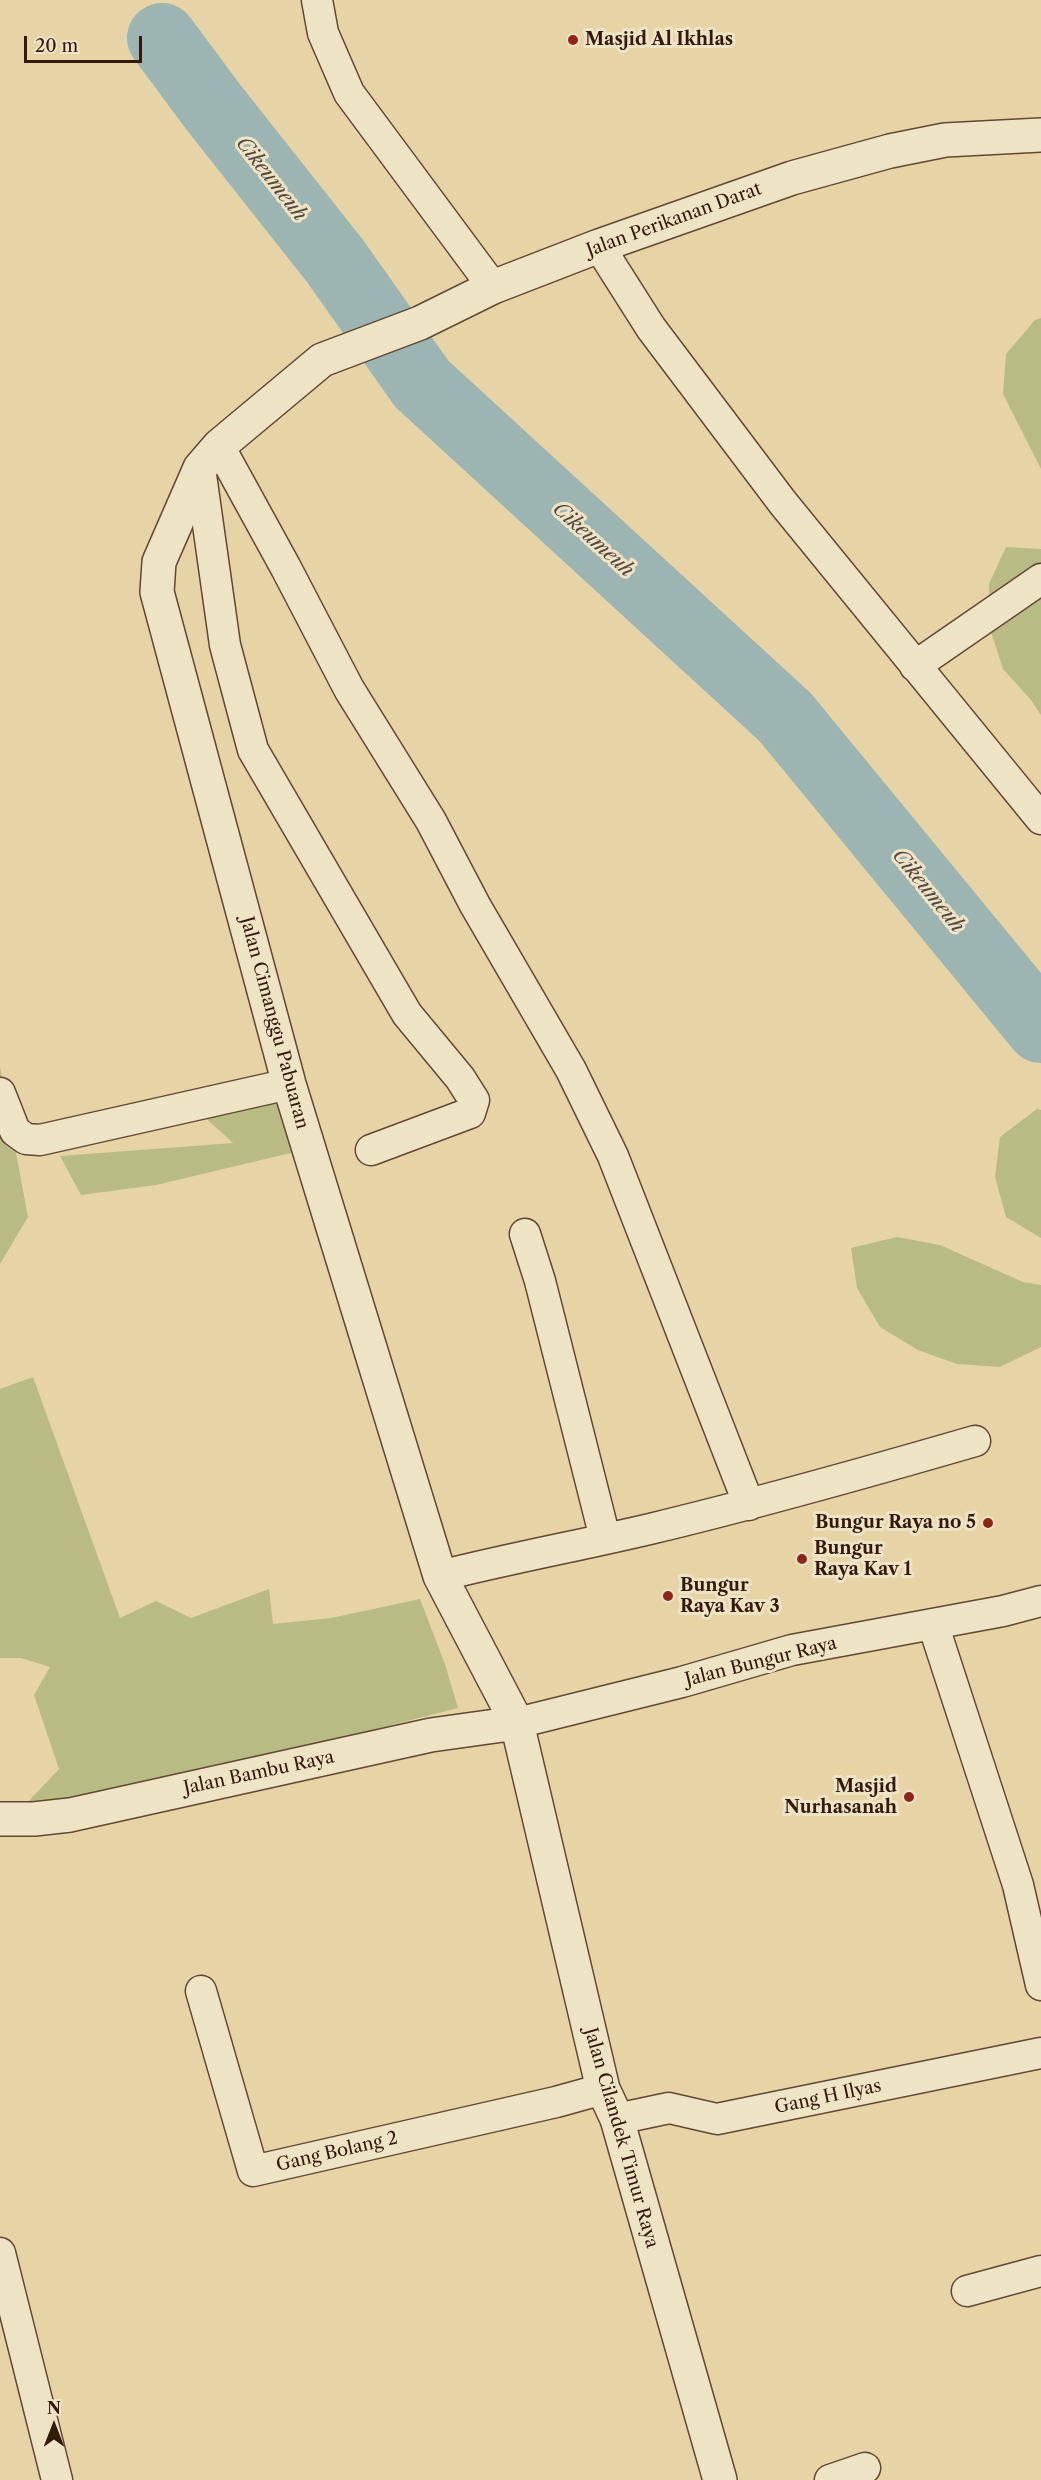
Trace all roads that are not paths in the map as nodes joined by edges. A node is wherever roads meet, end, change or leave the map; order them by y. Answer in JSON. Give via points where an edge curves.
{"nodes":[{"id":1,"x":317,"y":0,"type":"edge"},
{"id":2,"x":1041,"y":135,"type":"edge"},
{"id":3,"x":599,"y":246,"type":"junction"},
{"id":4,"x":493,"y":287,"type":"junction"},
{"id":5,"x":322,"y":360,"type":"joint"},
{"id":6,"x":209,"y":457,"type":"junction"},
{"id":7,"x":1041,"y":579,"type":"edge"},
{"id":8,"x":915,"y":666,"type":"junction"},
{"id":9,"x":1041,"y":819,"type":"edge"},
{"id":10,"x":289,"y":1084,"type":"junction"},
{"id":11,"x":0,"y":1092,"type":"edge"},
{"id":12,"x":370,"y":1150,"type":"dead end"},
{"id":13,"x":525,"y":1234,"type":"dead end"},
{"id":14,"x":975,"y":1441,"type":"dead end"},
{"id":15,"x":749,"y":1505,"type":"junction"},
{"id":16,"x":605,"y":1538,"type":"junction"},
{"id":17,"x":440,"y":1576,"type":"junction"},
{"id":18,"x":1041,"y":1601,"type":"edge"},
{"id":19,"x":933,"y":1624,"type":"junction"},
{"id":20,"x":517,"y":1723,"type":"junction"},
{"id":21,"x":0,"y":1820,"type":"edge"},
{"id":22,"x":1041,"y":1985,"type":"edge"},
{"id":23,"x":201,"y":1990,"type":"dead end"},
{"id":24,"x":1041,"y":2053,"type":"edge"},
{"id":25,"x":603,"y":2089,"type":"junction"},
{"id":26,"x":616,"y":2120,"type":"junction"},
{"id":27,"x":0,"y":2253,"type":"edge"},
{"id":28,"x":1041,"y":2271,"type":"edge"},
{"id":29,"x":967,"y":2291,"type":"dead end"},
{"id":30,"x":865,"y":2468,"type":"dead end"},
{"id":31,"x":57,"y":2480,"type":"edge"},
{"id":32,"x":720,"y":2480,"type":"edge"},
{"id":33,"x":830,"y":2480,"type":"edge"}],
"edges":[{"from":1,"to":4,"type":"street","via":[[323,33],[349,93]]},
{"from":2,"to":3,"type":"street","name":"Jalan Perikanan Darat","via":[[945,140],[890,151],[792,178]]},
{"from":3,"to":4,"type":"street","name":"Jalan Perikanan Darat"},
{"from":3,"to":8,"type":"street","via":[[651,328],[783,503]]},
{"from":4,"to":5,"type":"street","name":"Jalan Perikanan Darat","via":[[420,323]]},
{"from":5,"to":6,"type":"street","name":"Jalan Cimanggu Pabuaran"},
{"from":6,"to":10,"type":"street","name":"Jalan Cimanggu Pabuaran","via":[[159,562],[157,592]]},
{"from":6,"to":12,"type":"street","via":[[225,645],[253,750],[407,1014],[474,1100],[470,1113]]},
{"from":6,"to":15,"type":"street","via":[[286,567],[349,688],[431,821],[571,1070],[613,1156]]},
{"from":7,"to":8,"type":"street"},
{"from":8,"to":9,"type":"street"},
{"from":10,"to":11,"type":"street","via":[[40,1140],[26,1139],[15,1131]]},
{"from":10,"to":17,"type":"street","name":"Jalan Cimanggu Pabuaran"},
{"from":13,"to":16,"type":"street"},
{"from":14,"to":15,"type":"street"},
{"from":15,"to":16,"type":"street"},
{"from":16,"to":17,"type":"street"},
{"from":17,"to":20,"type":"street","name":"Jalan Cimanggu Pabuaran"},
{"from":18,"to":19,"type":"street","name":"Jalan Bungur Raya"},
{"from":19,"to":20,"type":"street","name":"Jalan Bungur Raya","via":[[792,1650]]},
{"from":19,"to":22,"type":"street","via":[[1018,1885]]},
{"from":20,"to":21,"type":"street","name":"Jalan Bambu Raya","via":[[431,1735],[70,1815]]},
{"from":20,"to":25,"type":"street","name":"Jalan Cilandek Timur Raya"},
{"from":23,"to":25,"type":"street","name":"Gang Bolang 2","via":[[253,2171]]},
{"from":24,"to":26,"type":"street","name":"Gang H Ilyas","via":[[717,2120],[669,2108]]},
{"from":25,"to":26,"type":"street","name":"Jalan Cilandek Timur Raya"},
{"from":26,"to":32,"type":"street","name":"Jalan Cilandek Timur Raya"},
{"from":27,"to":31,"type":"street"},
{"from":28,"to":29,"type":"street"},
{"from":30,"to":33,"type":"street"}]}
